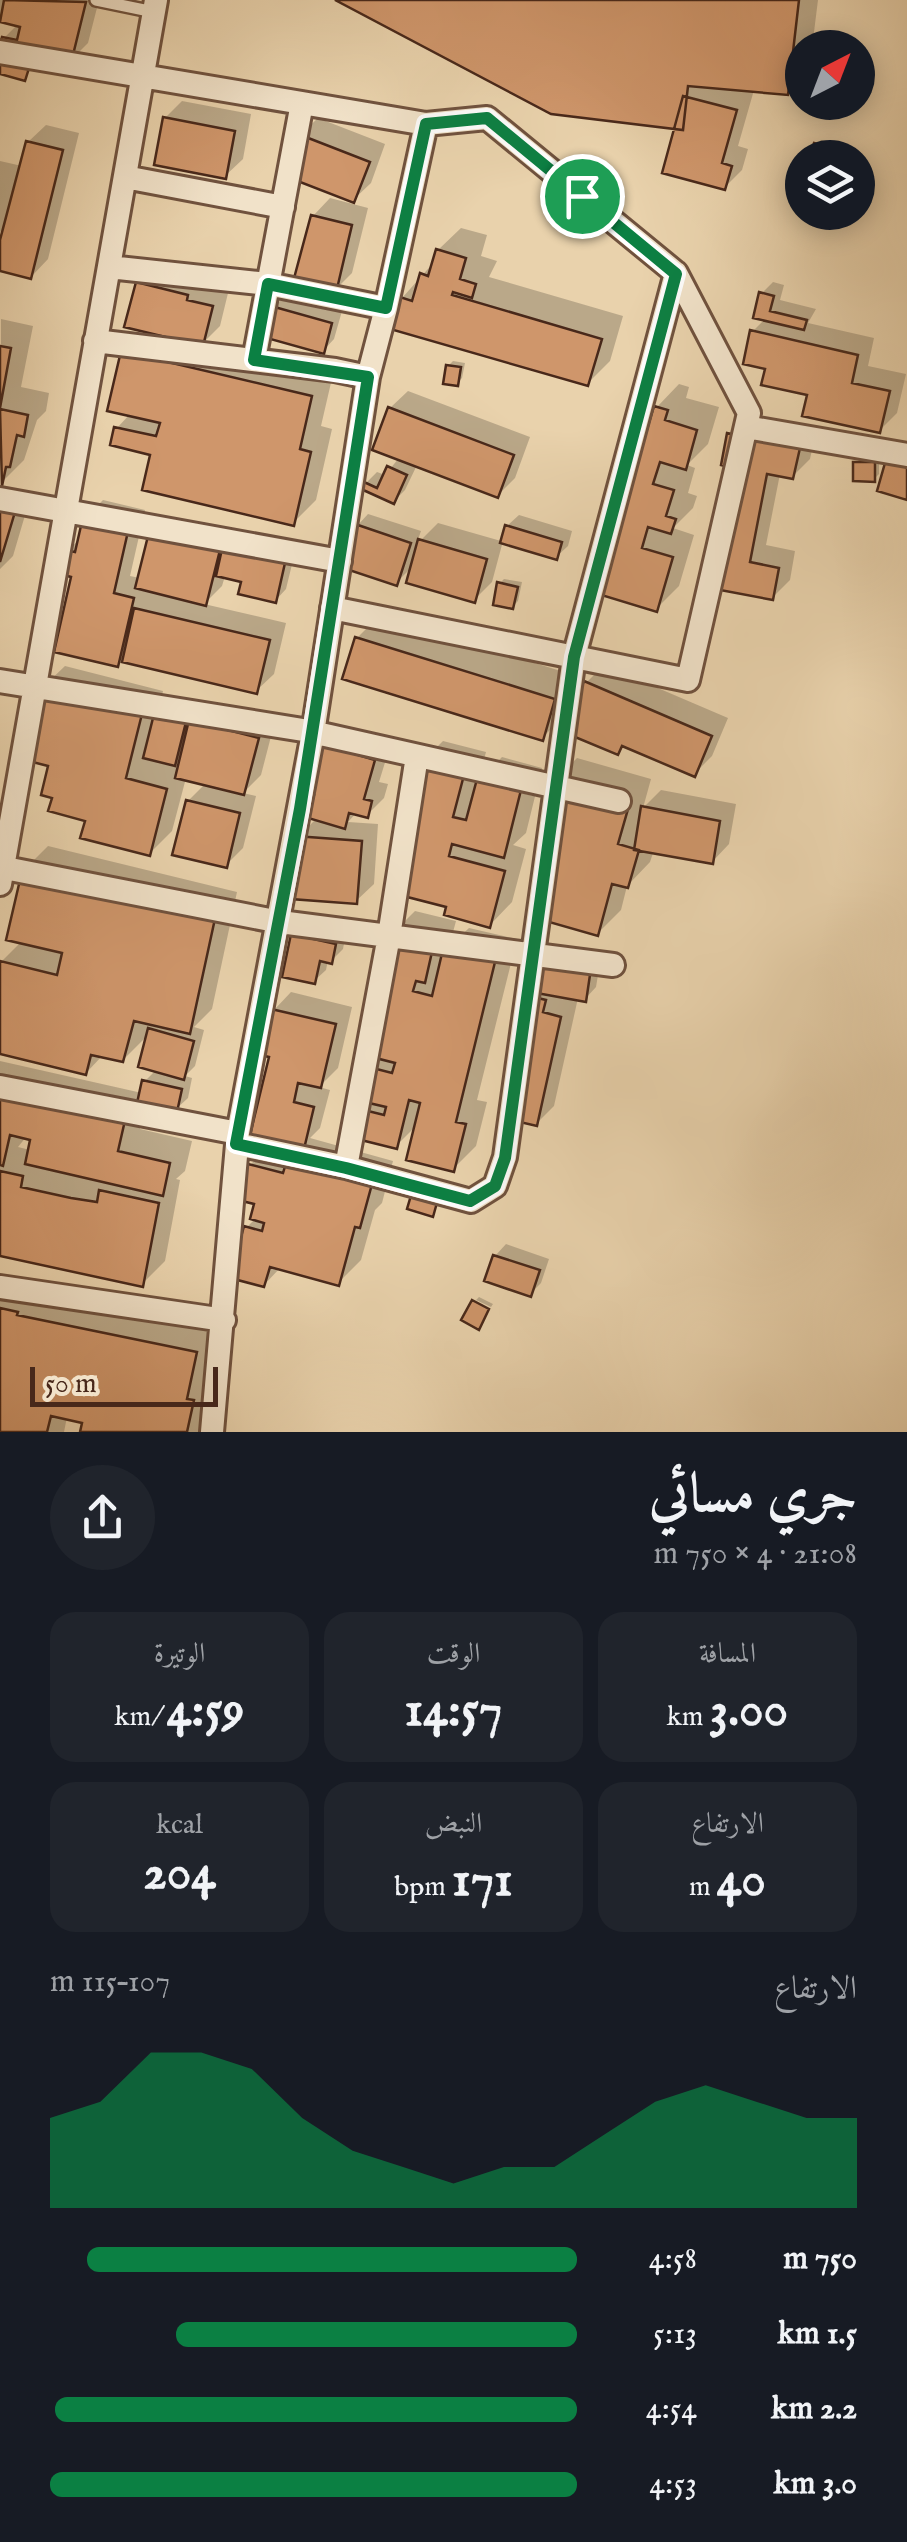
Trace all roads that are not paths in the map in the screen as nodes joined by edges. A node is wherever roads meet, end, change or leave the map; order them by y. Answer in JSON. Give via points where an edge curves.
{"nodes":[{"id":1,"x":96,"y":0,"type":"edge"},
{"id":2,"x":155,"y":6,"type":"edge"},
{"id":3,"x":0,"y":52,"type":"edge"},
{"id":4,"x":142,"y":77,"type":"junction"},
{"id":5,"x":302,"y":103,"type":"junction"},
{"id":6,"x":426,"y":124,"type":"junction"},
{"id":7,"x":125,"y":177,"type":"junction"},
{"id":8,"x":283,"y":207,"type":"junction"},
{"id":9,"x":109,"y":267,"type":"junction"},
{"id":10,"x":676,"y":274,"type":"junction"},
{"id":11,"x":268,"y":284,"type":"junction"},
{"id":12,"x":386,"y":308,"type":"junction"},
{"id":13,"x":96,"y":341,"type":"junction"},
{"id":14,"x":254,"y":360,"type":"junction"},
{"id":15,"x":368,"y":377,"type":"junction"},
{"id":16,"x":746,"y":427,"type":"junction"},
{"id":17,"x":907,"y":455,"type":"edge"},
{"id":18,"x":0,"y":499,"type":"edge"},
{"id":19,"x":66,"y":512,"type":"junction"},
{"id":20,"x":340,"y":561,"type":"junction"},
{"id":21,"x":332,"y":608,"type":"junction"},
{"id":22,"x":574,"y":657,"type":"junction"},
{"id":23,"x":0,"y":681,"type":"edge"},
{"id":24,"x":34,"y":688,"type":"junction"},
{"id":25,"x":313,"y":733,"type":"junction"},
{"id":26,"x":417,"y":756,"type":"junction"},
{"id":27,"x":557,"y":788,"type":"junction"},
{"id":28,"x":619,"y":801,"type":"dead end"},
{"id":29,"x":1,"y":873,"type":"edge"},
{"id":30,"x":280,"y":922,"type":"junction"},
{"id":31,"x":389,"y":936,"type":"junction"},
{"id":32,"x":533,"y":954,"type":"junction"},
{"id":33,"x":613,"y":965,"type":"dead end"},
{"id":34,"x":0,"y":1087,"type":"edge"},
{"id":35,"x":238,"y":1138,"type":"junction"},
{"id":36,"x":346,"y":1168,"type":"junction"},
{"id":37,"x":0,"y":1288,"type":"edge"},
{"id":38,"x":224,"y":1320,"type":"junction"},
{"id":39,"x":212,"y":1432,"type":"edge"}],
"edges":[{"from":1,"to":2,"type":"lane"},
{"from":2,"to":4,"type":"street"},
{"from":3,"to":4,"type":"street"},
{"from":4,"to":5,"type":"street"},
{"from":4,"to":7,"type":"street"},
{"from":5,"to":6,"type":"street"},
{"from":5,"to":8,"type":"street"},
{"from":6,"to":10,"type":"street","via":[[487,118]]},
{"from":6,"to":12,"type":"street"},
{"from":7,"to":8,"type":"street"},
{"from":7,"to":9,"type":"street"},
{"from":8,"to":11,"type":"street"},
{"from":9,"to":11,"type":"street"},
{"from":9,"to":13,"type":"street"},
{"from":10,"to":16,"type":"street","via":[[749,413]]},
{"from":10,"to":22,"type":"street"},
{"from":11,"to":12,"type":"street"},
{"from":11,"to":14,"type":"street"},
{"from":12,"to":15,"type":"street"},
{"from":13,"to":14,"type":"street"},
{"from":13,"to":19,"type":"street"},
{"from":14,"to":15,"type":"street"},
{"from":15,"to":20,"type":"street"},
{"from":16,"to":17,"type":"street"},
{"from":16,"to":22,"type":"street","via":[[688,680]]},
{"from":18,"to":19,"type":"street"},
{"from":19,"to":20,"type":"street"},
{"from":19,"to":24,"type":"street"},
{"from":20,"to":21,"type":"street"},
{"from":21,"to":22,"type":"street"},
{"from":21,"to":25,"type":"street"},
{"from":22,"to":27,"type":"street"},
{"from":23,"to":24,"type":"street"},
{"from":24,"to":25,"type":"street"},
{"from":24,"to":29,"type":"street"},
{"from":25,"to":26,"type":"street"},
{"from":25,"to":30,"type":"street"},
{"from":26,"to":27,"type":"street"},
{"from":26,"to":31,"type":"street"},
{"from":27,"to":28,"type":"street"},
{"from":27,"to":32,"type":"street"},
{"from":29,"to":30,"type":"street"},
{"from":30,"to":31,"type":"street"},
{"from":30,"to":35,"type":"street"},
{"from":31,"to":32,"type":"street"},
{"from":31,"to":36,"type":"street"},
{"from":32,"to":33,"type":"street"},
{"from":32,"to":36,"type":"street","via":[[505,1158],[495,1186],[470,1201]]},
{"from":34,"to":35,"type":"street"},
{"from":35,"to":36,"type":"street"},
{"from":35,"to":38,"type":"street"},
{"from":37,"to":38,"type":"street"},
{"from":38,"to":39,"type":"street"}]}
